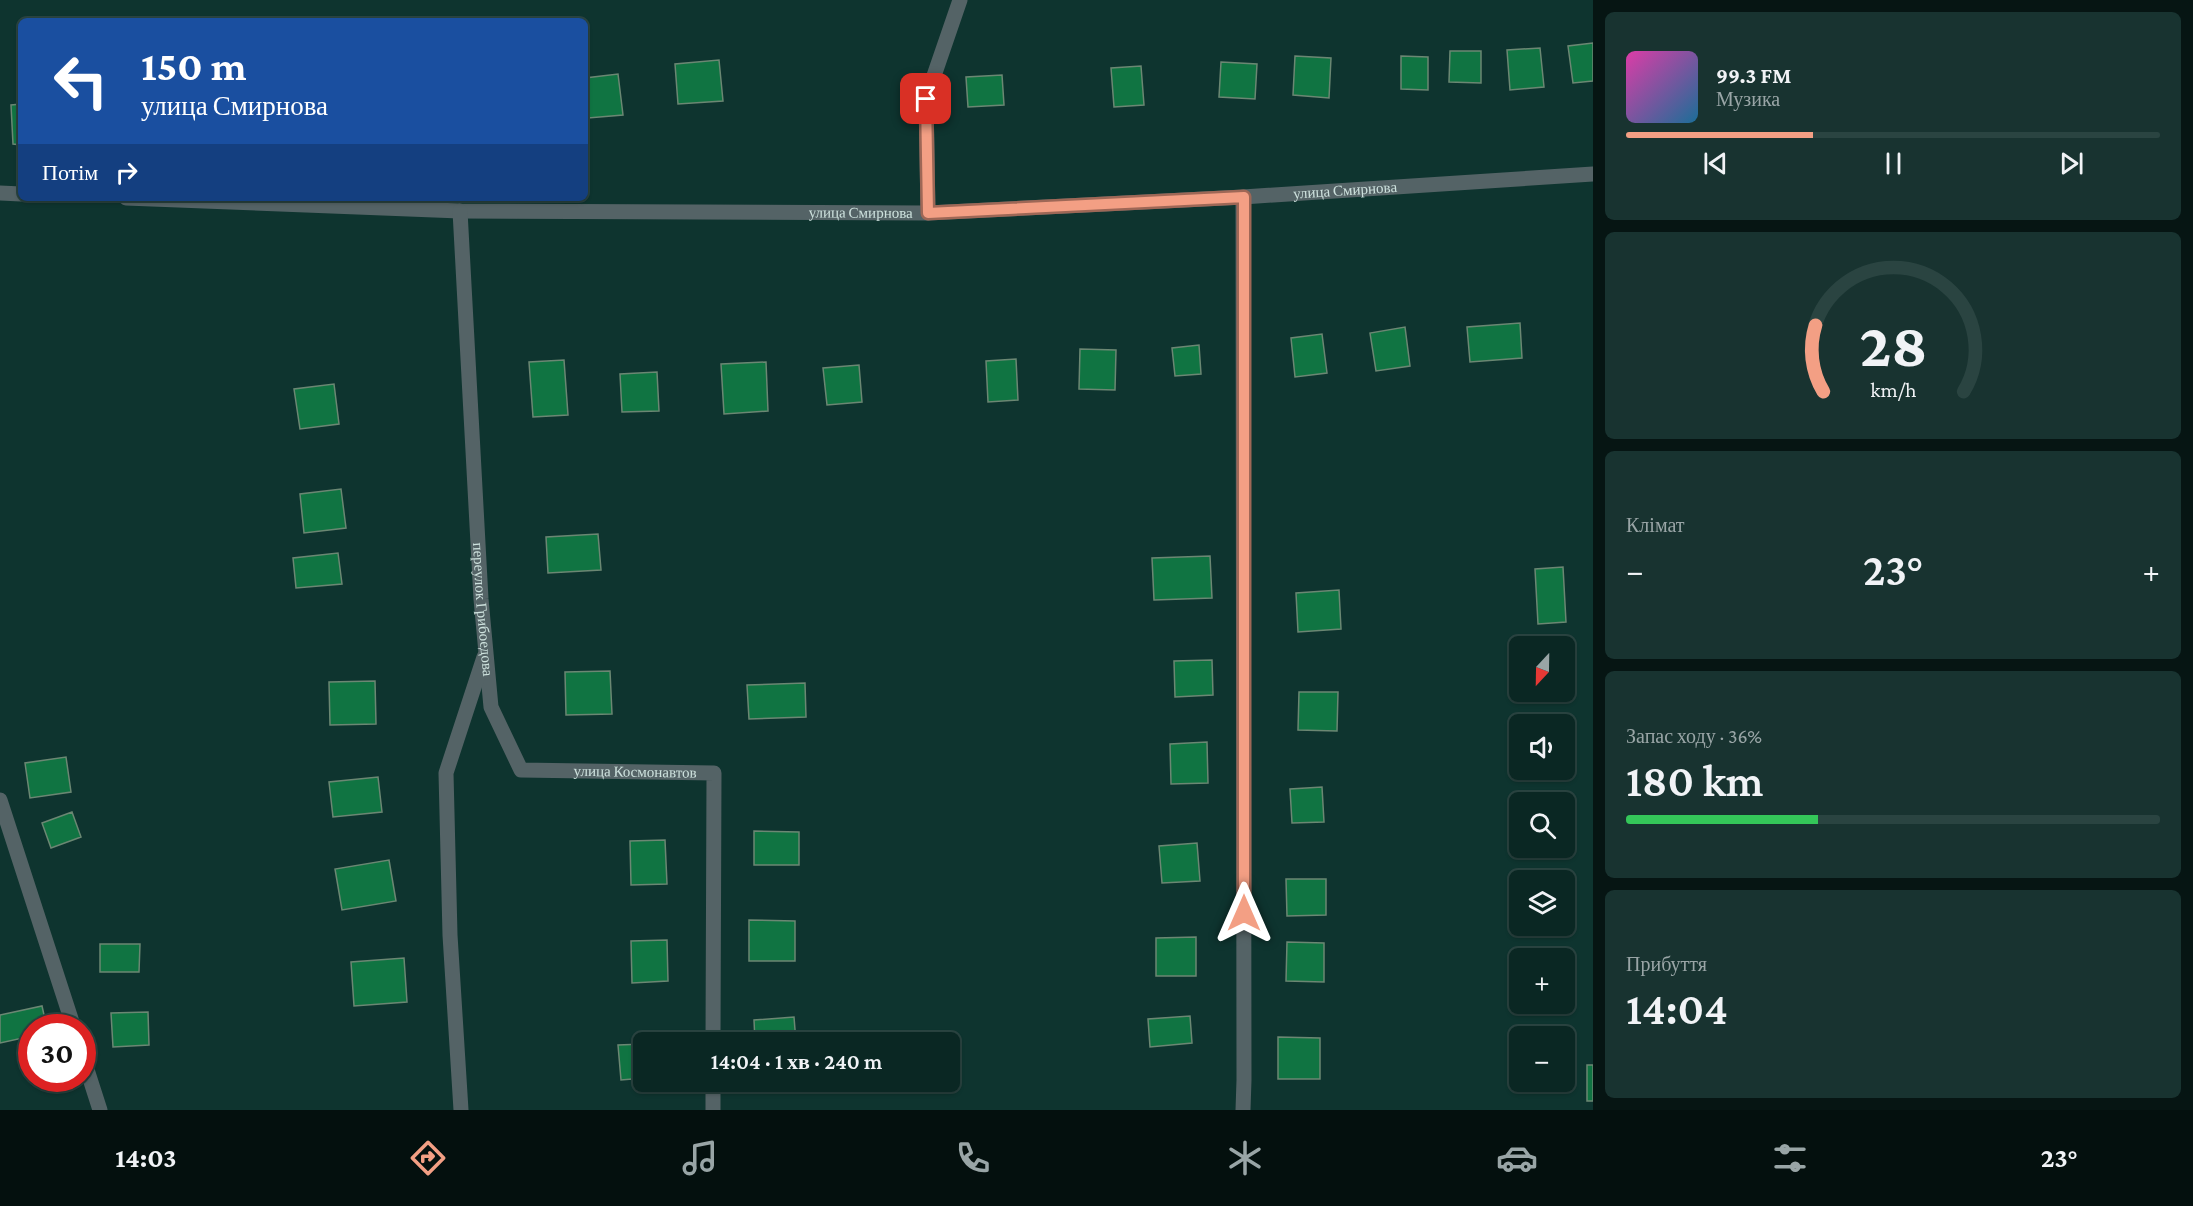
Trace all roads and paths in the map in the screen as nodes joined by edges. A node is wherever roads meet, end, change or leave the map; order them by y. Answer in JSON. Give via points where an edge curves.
{"nodes":[{"id":1,"x":960,"y":0,"type":"edge"},
{"id":2,"x":1593,"y":174,"type":"edge"},
{"id":3,"x":0,"y":193,"type":"edge"},
{"id":4,"x":18,"y":194,"type":"edge"},
{"id":5,"x":1244,"y":197,"type":"junction"},
{"id":6,"x":203,"y":201,"type":"edge"},
{"id":7,"x":460,"y":211,"type":"junction"},
{"id":8,"x":928,"y":213,"type":"junction"},
{"id":9,"x":486,"y":651,"type":"junction"},
{"id":10,"x":0,"y":800,"type":"edge"},
{"id":11,"x":69,"y":1014,"type":"edge"},
{"id":12,"x":713,"y":1032,"type":"edge"},
{"id":13,"x":94,"y":1092,"type":"edge"},
{"id":14,"x":713,"y":1092,"type":"edge"},
{"id":15,"x":100,"y":1110,"type":"edge"},
{"id":16,"x":461,"y":1110,"type":"edge"},
{"id":17,"x":713,"y":1110,"type":"edge"},
{"id":18,"x":1242,"y":1110,"type":"edge"}],
"edges":[{"from":1,"to":8,"type":"street","via":[[926,99]]},
{"from":2,"to":5,"type":"street","name":"улица Смирнова"},
{"from":3,"to":4,"type":"street"},
{"from":5,"to":8,"type":"street","name":"улица Смирнова"},
{"from":5,"to":18,"type":"street"},
{"from":6,"to":7,"type":"street","name":"улица Смирнова"},
{"from":7,"to":8,"type":"street","name":"улица Смирнова"},
{"from":7,"to":9,"type":"street","name":"переулок Грибоедова"},
{"from":9,"to":12,"type":"street","name":"улица Космонавтов","via":[[491,707],[521,770],[714,773]]},
{"from":9,"to":16,"type":"street","name":"переулок Грибоедова","via":[[446,773],[450,935]]},
{"from":10,"to":11,"type":"street"},
{"from":13,"to":15,"type":"street"},
{"from":14,"to":17,"type":"street"}]}
